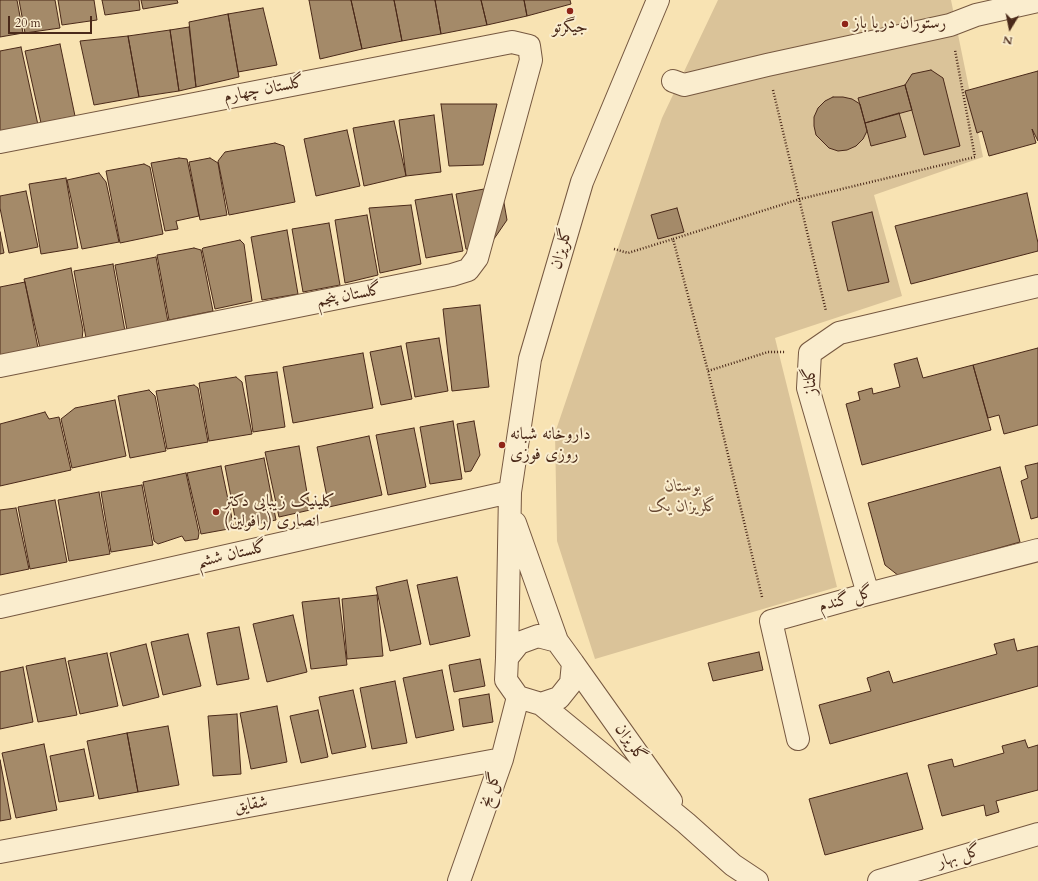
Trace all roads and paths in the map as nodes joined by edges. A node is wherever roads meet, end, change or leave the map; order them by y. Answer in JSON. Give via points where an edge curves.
{"nodes":[{"id":1,"x":658,"y":0,"type":"edge"},
{"id":2,"x":1038,"y":1,"type":"edge"},
{"id":3,"x":529,"y":46,"type":"joint"},
{"id":4,"x":955,"y":50,"type":"dead end"},
{"id":5,"x":767,"y":65,"type":"junction"},
{"id":6,"x":673,"y":81,"type":"dead end"},
{"id":7,"x":0,"y":142,"type":"edge"},
{"id":8,"x":800,"y":199,"type":"junction"},
{"id":9,"x":673,"y":239,"type":"junction"},
{"id":10,"x":614,"y":249,"type":"dead end"},
{"id":11,"x":1038,"y":286,"type":"edge"},
{"id":12,"x":827,"y":317,"type":"dead end"},
{"id":13,"x":810,"y":353,"type":"junction"},
{"id":14,"x":0,"y":366,"type":"edge"},
{"id":15,"x":708,"y":371,"type":"junction"},
{"id":16,"x":510,"y":501,"type":"junction"},
{"id":17,"x":1038,"y":550,"type":"edge"},
{"id":18,"x":868,"y":594,"type":"junction"},
{"id":19,"x":0,"y":607,"type":"edge"},
{"id":20,"x":771,"y":621,"type":"junction"},
{"id":21,"x":557,"y":641,"type":"junction"},
{"id":22,"x":507,"y":658,"type":"junction"},
{"id":23,"x":573,"y":663,"type":"junction"},
{"id":24,"x":518,"y":697,"type":"junction"},
{"id":25,"x":541,"y":704,"type":"junction"},
{"id":26,"x":798,"y":739,"type":"dead end"},
{"id":27,"x":502,"y":759,"type":"junction"},
{"id":28,"x":686,"y":823,"type":"junction"},
{"id":29,"x":1038,"y":834,"type":"edge"},
{"id":30,"x":0,"y":852,"type":"edge"},
{"id":31,"x":459,"y":881,"type":"edge"},
{"id":32,"x":757,"y":881,"type":"edge"},
{"id":33,"x":879,"y":881,"type":"edge"}],
"edges":[{"from":1,"to":16,"type":"street","name":"گلریزان","via":[[582,182],[530,359]]},
{"from":2,"to":5,"type":"street","via":[[976,15],[950,25]]},
{"from":3,"to":7,"type":"street","name":"گلستان چهارم","via":[[512,42]]},
{"from":3,"to":14,"type":"street","name":"گلستان پنجم","via":[[531,60],[477,258],[468,270],[436,279]]},
{"from":4,"to":8,"type":"path","via":[[975,157]]},
{"from":5,"to":6,"type":"street","via":[[684,85]]},
{"from":5,"to":8,"type":"path"},
{"from":8,"to":9,"type":"path"},
{"from":8,"to":12,"type":"path"},
{"from":9,"to":10,"type":"path","via":[[628,253]]},
{"from":9,"to":15,"type":"path"},
{"from":11,"to":13,"type":"street","name":"گلناز","via":[[839,333]]},
{"from":13,"to":15,"type":"path","via":[[768,352]]},
{"from":13,"to":18,"type":"street","name":"گلناز","via":[[808,388]]},
{"from":15,"to":20,"type":"path","via":[[762,599]]},
{"from":16,"to":19,"type":"street","name":"گلستان ششم"},
{"from":16,"to":21,"type":"street","name":"گلریزان"},
{"from":16,"to":22,"type":"street","name":"گلریزان"},
{"from":17,"to":18,"type":"street","name":"گل گندم"},
{"from":18,"to":20,"type":"street","name":"گل گندم"},
{"from":20,"to":26,"type":"street"},
{"from":21,"to":22,"type":"street","via":[[538,636],[519,643]]},
{"from":21,"to":23,"type":"street"},
{"from":22,"to":24,"type":"street","via":[[506,680]]},
{"from":23,"to":25,"type":"street","via":[[571,683],[559,698]]},
{"from":23,"to":28,"type":"street","name":"گلریزان"},
{"from":24,"to":25,"type":"street"},
{"from":24,"to":27,"type":"street","name":"گل یخ"},
{"from":25,"to":28,"type":"street","name":"گلریزان"},
{"from":27,"to":30,"type":"street","name":"شقایق"},
{"from":27,"to":31,"type":"street","name":"گل یخ"},
{"from":28,"to":32,"type":"street","name":"گلریزان","via":[[733,865]]},
{"from":29,"to":33,"type":"street","name":"گل بهار"}]}
